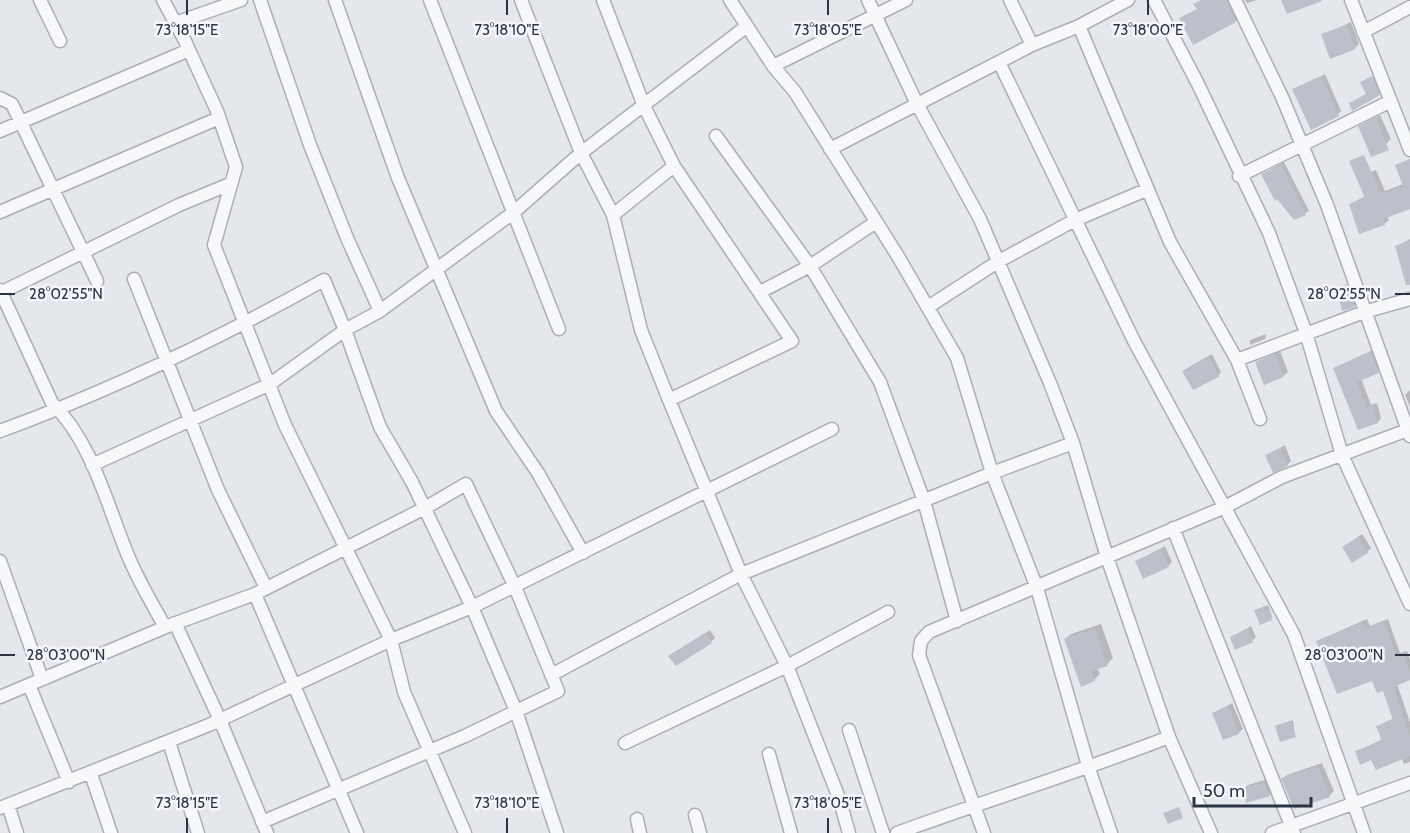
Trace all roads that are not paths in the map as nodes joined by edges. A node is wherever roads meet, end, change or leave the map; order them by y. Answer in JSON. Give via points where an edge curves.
{"nodes":[{"id":1,"x":40,"y":0,"type":"edge"},
{"id":2,"x":163,"y":0,"type":"edge"},
{"id":3,"x":241,"y":0,"type":"edge"},
{"id":4,"x":261,"y":0,"type":"edge"},
{"id":5,"x":335,"y":0,"type":"edge"},
{"id":6,"x":430,"y":0,"type":"edge"},
{"id":7,"x":521,"y":0,"type":"edge"},
{"id":8,"x":603,"y":0,"type":"edge"},
{"id":9,"x":730,"y":0,"type":"edge"},
{"id":10,"x":868,"y":0,"type":"edge"},
{"id":11,"x":906,"y":0,"type":"edge"},
{"id":12,"x":1010,"y":0,"type":"edge"},
{"id":13,"x":1128,"y":0,"type":"edge"},
{"id":14,"x":1154,"y":0,"type":"edge"},
{"id":15,"x":1235,"y":0,"type":"edge"},
{"id":16,"x":1351,"y":0,"type":"edge"},
{"id":17,"x":1410,"y":7,"type":"edge"},
{"id":18,"x":876,"y":15,"type":"junction"},
{"id":19,"x":175,"y":22,"type":"junction"},
{"id":20,"x":747,"y":26,"type":"junction"},
{"id":21,"x":1079,"y":26,"type":"junction"},
{"id":22,"x":1363,"y":32,"type":"junction"},
{"id":23,"x":60,"y":42,"type":"dead end"},
{"id":24,"x":1032,"y":45,"type":"junction"},
{"id":25,"x":189,"y":50,"type":"junction"},
{"id":26,"x":999,"y":62,"type":"junction"},
{"id":27,"x":773,"y":66,"type":"junction"},
{"id":28,"x":0,"y":98,"type":"edge"},
{"id":29,"x":1391,"y":101,"type":"junction"},
{"id":30,"x":917,"y":104,"type":"junction"},
{"id":31,"x":644,"y":106,"type":"junction"},
{"id":32,"x":219,"y":118,"type":"junction"},
{"id":33,"x":22,"y":123,"type":"junction"},
{"id":34,"x":0,"y":131,"type":"edge"},
{"id":35,"x":716,"y":136,"type":"dead end"},
{"id":36,"x":1302,"y":146,"type":"junction"},
{"id":37,"x":830,"y":149,"type":"junction"},
{"id":38,"x":1410,"y":150,"type":"edge"},
{"id":39,"x":581,"y":153,"type":"junction"},
{"id":40,"x":674,"y":166,"type":"junction"},
{"id":41,"x":1239,"y":176,"type":"junction"},
{"id":42,"x":230,"y":184,"type":"junction"},
{"id":43,"x":54,"y":189,"type":"junction"},
{"id":44,"x":1146,"y":190,"type":"junction"},
{"id":45,"x":0,"y":212,"type":"edge"},
{"id":46,"x":514,"y":212,"type":"junction"},
{"id":47,"x":613,"y":215,"type":"junction"},
{"id":48,"x":1075,"y":220,"type":"junction"},
{"id":49,"x":876,"y":222,"type":"junction"},
{"id":50,"x":83,"y":252,"type":"junction"},
{"id":51,"x":999,"y":261,"type":"junction"},
{"id":52,"x":810,"y":266,"type":"junction"},
{"id":53,"x":438,"y":270,"type":"junction"},
{"id":54,"x":134,"y":279,"type":"dead end"},
{"id":55,"x":97,"y":281,"type":"dead end"},
{"id":56,"x":0,"y":292,"type":"edge"},
{"id":57,"x":760,"y":292,"type":"junction"},
{"id":58,"x":1410,"y":299,"type":"edge"},
{"id":59,"x":928,"y":307,"type":"junction"},
{"id":60,"x":380,"y":310,"type":"junction"},
{"id":61,"x":1364,"y":312,"type":"junction"},
{"id":62,"x":245,"y":323,"type":"junction"},
{"id":63,"x":559,"y":329,"type":"dead end"},
{"id":64,"x":345,"y":330,"type":"junction"},
{"id":65,"x":1306,"y":333,"type":"junction"},
{"id":66,"x":1237,"y":360,"type":"junction"},
{"id":67,"x":167,"y":361,"type":"junction"},
{"id":68,"x":270,"y":384,"type":"junction"},
{"id":69,"x":669,"y":400,"type":"junction"},
{"id":70,"x":58,"y":410,"type":"junction"},
{"id":71,"x":1260,"y":419,"type":"dead end"},
{"id":72,"x":191,"y":421,"type":"junction"},
{"id":73,"x":832,"y":429,"type":"dead end"},
{"id":74,"x":0,"y":431,"type":"edge"},
{"id":75,"x":1409,"y":432,"type":"edge"},
{"id":76,"x":1073,"y":443,"type":"junction"},
{"id":77,"x":1342,"y":454,"type":"junction"},
{"id":78,"x":92,"y":465,"type":"junction"},
{"id":79,"x":992,"y":473,"type":"junction"},
{"id":80,"x":707,"y":492,"type":"junction"},
{"id":81,"x":924,"y":501,"type":"junction"},
{"id":82,"x":1225,"y":507,"type":"junction"},
{"id":83,"x":425,"y":508,"type":"junction"},
{"id":84,"x":1173,"y":528,"type":"junction"},
{"id":85,"x":346,"y":547,"type":"junction"},
{"id":86,"x":583,"y":553,"type":"junction"},
{"id":87,"x":1107,"y":557,"type":"junction"},
{"id":88,"x":0,"y":561,"type":"edge"},
{"id":89,"x":741,"y":574,"type":"junction"},
{"id":90,"x":515,"y":586,"type":"junction"},
{"id":91,"x":1037,"y":588,"type":"junction"},
{"id":92,"x":261,"y":591,"type":"junction"},
{"id":93,"x":1410,"y":604,"type":"edge"},
{"id":94,"x":472,"y":607,"type":"junction"},
{"id":95,"x":888,"y":612,"type":"dead end"},
{"id":96,"x":957,"y":621,"type":"junction"},
{"id":97,"x":170,"y":625,"type":"junction"},
{"id":98,"x":391,"y":640,"type":"junction"},
{"id":99,"x":787,"y":666,"type":"junction"},
{"id":100,"x":551,"y":675,"type":"junction"},
{"id":101,"x":42,"y":679,"type":"junction"},
{"id":102,"x":29,"y":685,"type":"junction"},
{"id":103,"x":296,"y":687,"type":"junction"},
{"id":104,"x":0,"y":697,"type":"edge"},
{"id":105,"x":516,"y":711,"type":"junction"},
{"id":106,"x":220,"y":720,"type":"junction"},
{"id":107,"x":849,"y":730,"type":"dead end"},
{"id":108,"x":1169,"y":737,"type":"junction"},
{"id":109,"x":169,"y":742,"type":"junction"},
{"id":110,"x":625,"y":743,"type":"dead end"},
{"id":111,"x":429,"y":751,"type":"junction"},
{"id":112,"x":769,"y":754,"type":"dead end"},
{"id":113,"x":1089,"y":769,"type":"junction"},
{"id":114,"x":91,"y":774,"type":"junction"},
{"id":115,"x":69,"y":782,"type":"junction"},
{"id":116,"x":1410,"y":783,"type":"edge"},
{"id":117,"x":340,"y":791,"type":"junction"},
{"id":118,"x":975,"y":804,"type":"junction"},
{"id":119,"x":1355,"y":804,"type":"junction"},
{"id":120,"x":4,"y":806,"type":"edge"},
{"id":121,"x":695,"y":815,"type":"dead end"},
{"id":122,"x":637,"y":819,"type":"dead end"},
{"id":123,"x":264,"y":827,"type":"edge"},
{"id":124,"x":1293,"y":830,"type":"edge"},
{"id":125,"x":17,"y":833,"type":"edge"},
{"id":126,"x":111,"y":833,"type":"edge"},
{"id":127,"x":198,"y":833,"type":"edge"},
{"id":128,"x":357,"y":833,"type":"edge"},
{"id":129,"x":465,"y":833,"type":"edge"},
{"id":130,"x":557,"y":833,"type":"edge"},
{"id":131,"x":640,"y":833,"type":"edge"},
{"id":132,"x":700,"y":833,"type":"edge"},
{"id":133,"x":791,"y":833,"type":"edge"},
{"id":134,"x":849,"y":833,"type":"edge"},
{"id":135,"x":883,"y":833,"type":"edge"},
{"id":136,"x":897,"y":833,"type":"edge"},
{"id":137,"x":984,"y":833,"type":"edge"},
{"id":138,"x":1111,"y":833,"type":"edge"},
{"id":139,"x":1211,"y":833,"type":"edge"},
{"id":140,"x":1272,"y":833,"type":"edge"},
{"id":141,"x":1364,"y":833,"type":"edge"}],
"edges":[{"from":1,"to":23,"type":"street"},
{"from":2,"to":19,"type":"street"},
{"from":3,"to":19,"type":"street"},
{"from":4,"to":60,"type":"street","via":[[310,145]]},
{"from":5,"to":53,"type":"street","via":[[398,178]]},
{"from":6,"to":46,"type":"street"},
{"from":7,"to":39,"type":"street"},
{"from":8,"to":31,"type":"street"},
{"from":9,"to":20,"type":"street"},
{"from":10,"to":18,"type":"street"},
{"from":11,"to":18,"type":"street"},
{"from":12,"to":24,"type":"street"},
{"from":13,"to":21,"type":"street"},
{"from":14,"to":41,"type":"street","via":[[1198,84]]},
{"from":15,"to":36,"type":"street"},
{"from":16,"to":22,"type":"street"},
{"from":17,"to":22,"type":"street"},
{"from":18,"to":27,"type":"street"},
{"from":18,"to":30,"type":"street"},
{"from":19,"to":25,"type":"street"},
{"from":20,"to":27,"type":"street"},
{"from":20,"to":31,"type":"street"},
{"from":21,"to":24,"type":"street"},
{"from":21,"to":44,"type":"street"},
{"from":22,"to":29,"type":"street"},
{"from":24,"to":26,"type":"street"},
{"from":25,"to":32,"type":"street"},
{"from":25,"to":33,"type":"street"},
{"from":26,"to":30,"type":"street"},
{"from":26,"to":48,"type":"street"},
{"from":27,"to":37,"type":"street","via":[[795,92]]},
{"from":28,"to":33,"type":"street","via":[[12,104]]},
{"from":29,"to":36,"type":"street"},
{"from":29,"to":38,"type":"street"},
{"from":30,"to":37,"type":"street"},
{"from":30,"to":51,"type":"street"},
{"from":31,"to":39,"type":"street"},
{"from":31,"to":40,"type":"street"},
{"from":32,"to":42,"type":"street","via":[[236,167]]},
{"from":32,"to":43,"type":"street"},
{"from":33,"to":34,"type":"street"},
{"from":33,"to":43,"type":"street"},
{"from":35,"to":52,"type":"street"},
{"from":36,"to":41,"type":"street"},
{"from":36,"to":61,"type":"street"},
{"from":37,"to":49,"type":"street"},
{"from":39,"to":46,"type":"street"},
{"from":39,"to":47,"type":"street"},
{"from":40,"to":47,"type":"street"},
{"from":40,"to":57,"type":"street"},
{"from":41,"to":65,"type":"street","via":[[1269,233]]},
{"from":42,"to":50,"type":"street"},
{"from":42,"to":62,"type":"street","via":[[214,245]]},
{"from":43,"to":45,"type":"street"},
{"from":43,"to":50,"type":"street"},
{"from":44,"to":48,"type":"street"},
{"from":44,"to":66,"type":"street","via":[[1170,242]]},
{"from":46,"to":53,"type":"street"},
{"from":46,"to":63,"type":"street"},
{"from":47,"to":69,"type":"street","via":[[641,330]]},
{"from":48,"to":51,"type":"street"},
{"from":48,"to":82,"type":"street","via":[[1134,341]]},
{"from":49,"to":52,"type":"street"},
{"from":49,"to":59,"type":"street"},
{"from":50,"to":55,"type":"street"},
{"from":50,"to":56,"type":"street"},
{"from":51,"to":59,"type":"street"},
{"from":51,"to":76,"type":"street"},
{"from":52,"to":57,"type":"street"},
{"from":52,"to":81,"type":"street","via":[[880,382]]},
{"from":53,"to":60,"type":"street"},
{"from":53,"to":86,"type":"street","via":[[496,411],[538,473]]},
{"from":54,"to":67,"type":"street"},
{"from":56,"to":70,"type":"street"},
{"from":57,"to":69,"type":"street","via":[[792,341]]},
{"from":58,"to":61,"type":"street"},
{"from":59,"to":79,"type":"street","via":[[957,358]]},
{"from":60,"to":64,"type":"street"},
{"from":61,"to":65,"type":"street"},
{"from":61,"to":75,"type":"street"},
{"from":62,"to":64,"type":"street","via":[[324,280]]},
{"from":62,"to":67,"type":"street"},
{"from":62,"to":68,"type":"street"},
{"from":64,"to":68,"type":"street"},
{"from":64,"to":83,"type":"street","via":[[380,428]]},
{"from":65,"to":66,"type":"street"},
{"from":65,"to":77,"type":"street"},
{"from":66,"to":71,"type":"street"},
{"from":67,"to":70,"type":"street"},
{"from":67,"to":72,"type":"street"},
{"from":68,"to":72,"type":"street"},
{"from":68,"to":85,"type":"street","via":[[285,425]]},
{"from":69,"to":80,"type":"street"},
{"from":70,"to":74,"type":"street"},
{"from":70,"to":78,"type":"street"},
{"from":72,"to":78,"type":"street"},
{"from":72,"to":92,"type":"street"},
{"from":73,"to":80,"type":"street"},
{"from":75,"to":77,"type":"street"},
{"from":76,"to":79,"type":"street"},
{"from":76,"to":87,"type":"street"},
{"from":77,"to":82,"type":"street","via":[[1282,477]]},
{"from":77,"to":93,"type":"street"},
{"from":78,"to":97,"type":"street","via":[[130,561]]},
{"from":79,"to":81,"type":"street"},
{"from":79,"to":91,"type":"street"},
{"from":80,"to":86,"type":"street"},
{"from":80,"to":89,"type":"street"},
{"from":81,"to":89,"type":"street"},
{"from":81,"to":96,"type":"street"},
{"from":82,"to":84,"type":"street"},
{"from":82,"to":119,"type":"street","via":[[1294,635]]},
{"from":83,"to":85,"type":"street"},
{"from":83,"to":90,"type":"street","via":[[466,484]]},
{"from":83,"to":94,"type":"street"},
{"from":84,"to":87,"type":"street"},
{"from":84,"to":124,"type":"street"},
{"from":85,"to":92,"type":"street"},
{"from":85,"to":98,"type":"street"},
{"from":86,"to":90,"type":"street"},
{"from":87,"to":91,"type":"street"},
{"from":87,"to":108,"type":"street"},
{"from":88,"to":101,"type":"street"},
{"from":89,"to":99,"type":"street"},
{"from":89,"to":100,"type":"street"},
{"from":90,"to":94,"type":"street"},
{"from":90,"to":100,"type":"street"},
{"from":91,"to":96,"type":"street"},
{"from":91,"to":113,"type":"street"},
{"from":92,"to":97,"type":"street"},
{"from":92,"to":103,"type":"street"},
{"from":94,"to":98,"type":"street"},
{"from":94,"to":105,"type":"street"},
{"from":95,"to":99,"type":"street"},
{"from":96,"to":118,"type":"street","via":[[929,632],[921,641],[920,655]]},
{"from":97,"to":101,"type":"street"},
{"from":97,"to":106,"type":"street"},
{"from":98,"to":103,"type":"street"},
{"from":98,"to":111,"type":"street","via":[[404,692]]},
{"from":99,"to":110,"type":"street"},
{"from":99,"to":134,"type":"street"},
{"from":100,"to":105,"type":"street","via":[[558,691]]},
{"from":101,"to":102,"type":"street"},
{"from":102,"to":104,"type":"street"},
{"from":102,"to":115,"type":"street"},
{"from":103,"to":106,"type":"street"},
{"from":103,"to":117,"type":"street"},
{"from":105,"to":111,"type":"street"},
{"from":105,"to":130,"type":"street"},
{"from":106,"to":109,"type":"street"},
{"from":106,"to":123,"type":"street"},
{"from":107,"to":135,"type":"street"},
{"from":108,"to":113,"type":"street"},
{"from":108,"to":139,"type":"street"},
{"from":109,"to":114,"type":"street"},
{"from":109,"to":127,"type":"street"},
{"from":111,"to":117,"type":"street"},
{"from":111,"to":129,"type":"street"},
{"from":112,"to":133,"type":"street"},
{"from":113,"to":118,"type":"street"},
{"from":113,"to":138,"type":"street"},
{"from":114,"to":115,"type":"street"},
{"from":114,"to":126,"type":"street"},
{"from":115,"to":120,"type":"street"},
{"from":116,"to":119,"type":"street"},
{"from":117,"to":123,"type":"street"},
{"from":117,"to":128,"type":"street"},
{"from":118,"to":136,"type":"street"},
{"from":118,"to":137,"type":"street"},
{"from":119,"to":124,"type":"street"},
{"from":119,"to":141,"type":"street"},
{"from":120,"to":125,"type":"street"},
{"from":121,"to":132,"type":"street"},
{"from":122,"to":131,"type":"street"},
{"from":124,"to":140,"type":"street"}]}
